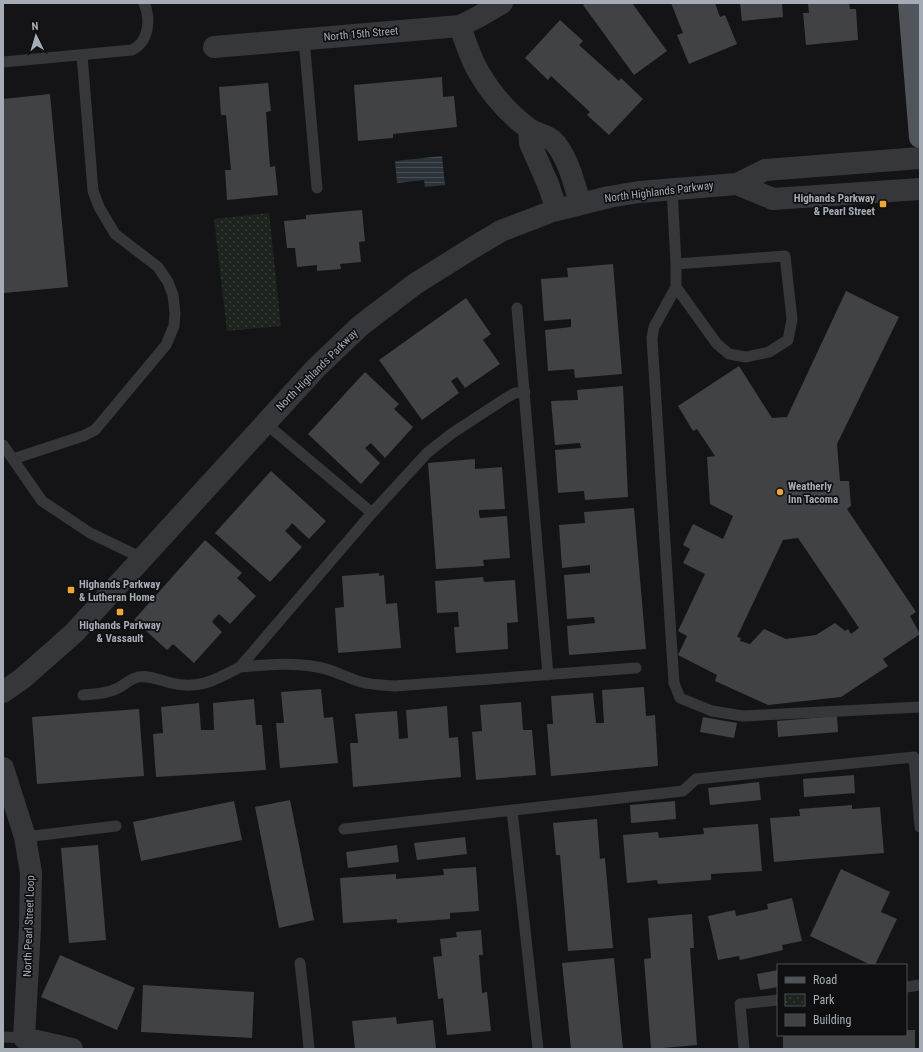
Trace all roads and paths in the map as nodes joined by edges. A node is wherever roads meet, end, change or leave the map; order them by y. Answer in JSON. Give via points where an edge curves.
{"nodes":[{"id":1,"x":144,"y":3,"type":"edge"},
{"id":2,"x":502,"y":3,"type":"edge"},
{"id":3,"x":909,"y":3,"type":"edge"},
{"id":4,"x":460,"y":26,"type":"junction"},
{"id":5,"x":304,"y":39,"type":"junction"},
{"id":6,"x":214,"y":47,"type":"dead end"},
{"id":7,"x":82,"y":55,"type":"junction"},
{"id":8,"x":3,"y":62,"type":"edge"},
{"id":9,"x":529,"y":129,"type":"junction"},
{"id":10,"x":920,"y":137,"type":"edge"},
{"id":11,"x":920,"y":158,"type":"edge"},
{"id":12,"x":737,"y":184,"type":"junction"},
{"id":13,"x":317,"y":188,"type":"dead end"},
{"id":14,"x":672,"y":189,"type":"junction"},
{"id":15,"x":920,"y":189,"type":"edge"},
{"id":16,"x":580,"y":203,"type":"junction"},
{"id":17,"x":557,"y":210,"type":"junction"},
{"id":18,"x":676,"y":264,"type":"junction"},
{"id":19,"x":676,"y":287,"type":"junction"},
{"id":20,"x":518,"y":308,"type":"dead end"},
{"id":21,"x":525,"y":392,"type":"junction"},
{"id":22,"x":265,"y":423,"type":"junction"},
{"id":23,"x":3,"y":445,"type":"edge"},
{"id":24,"x":13,"y":459,"type":"junction"},
{"id":25,"x":372,"y":514,"type":"junction"},
{"id":26,"x":142,"y":558,"type":"junction"},
{"id":27,"x":240,"y":667,"type":"junction"},
{"id":28,"x":636,"y":668,"type":"dead end"},
{"id":29,"x":548,"y":675,"type":"junction"},
{"id":30,"x":3,"y":692,"type":"edge"},
{"id":31,"x":83,"y":695,"type":"dead end"},
{"id":32,"x":920,"y":707,"type":"edge"},
{"id":33,"x":3,"y":768,"type":"edge"},
{"id":34,"x":512,"y":810,"type":"junction"},
{"id":35,"x":116,"y":826,"type":"dead end"},
{"id":36,"x":920,"y":827,"type":"edge"},
{"id":37,"x":344,"y":829,"type":"dead end"},
{"id":38,"x":25,"y":837,"type":"junction"},
{"id":39,"x":300,"y":963,"type":"dead end"},
{"id":40,"x":920,"y":985,"type":"edge"},
{"id":41,"x":907,"y":987,"type":"edge"},
{"id":42,"x":777,"y":1000,"type":"edge"},
{"id":43,"x":13,"y":1038,"type":"edge"},
{"id":44,"x":72,"y":1049,"type":"edge"},
{"id":45,"x":309,"y":1049,"type":"edge"},
{"id":46,"x":538,"y":1049,"type":"edge"},
{"id":47,"x":744,"y":1049,"type":"edge"}],
"edges":[{"from":1,"to":7,"type":"lane","via":[[147,28],[144,40],[137,48]]},
{"from":2,"to":4,"type":"street","name":"North 15th Street"},
{"from":3,"to":10,"type":"main road"},
{"from":4,"to":5,"type":"street","name":"North 15th Street"},
{"from":4,"to":9,"type":"street","via":[[469,53],[491,90]]},
{"from":5,"to":6,"type":"street","name":"North 15th Street"},
{"from":5,"to":13,"type":"lane"},
{"from":7,"to":8,"type":"lane"},
{"from":7,"to":24,"type":"lane","via":[[93,191],[115,234],[158,267],[168,282],[174,301],[174,326],[166,345],[95,430]]},
{"from":9,"to":16,"type":"street","via":[[555,143],[564,155]]},
{"from":9,"to":17,"type":"street","via":[[530,143]]},
{"from":11,"to":12,"type":"street","name":"North Highlands Parkway","via":[[765,170]]},
{"from":12,"to":14,"type":"street","name":"North Highlands Parkway"},
{"from":12,"to":15,"type":"street","name":"North Highlands Parkway","via":[[773,199]]},
{"from":14,"to":16,"type":"street","name":"North Highlands Parkway","via":[[632,193]]},
{"from":14,"to":18,"type":"lane"},
{"from":16,"to":17,"type":"street","name":"North Highlands Parkway"},
{"from":17,"to":22,"type":"street","name":"North Highlands Parkway","via":[[502,231],[415,284],[360,326],[316,368]]},
{"from":18,"to":19,"type":"lane"},
{"from":18,"to":19,"type":"lane","via":[[785,256],[792,319],[788,340],[768,352],[746,357],[729,354],[717,344]]},
{"from":19,"to":32,"type":"lane","via":[[654,327],[652,338],[674,683],[680,698],[712,711],[743,716]]},
{"from":20,"to":21,"type":"lane"},
{"from":21,"to":25,"type":"lane","via":[[515,393],[506,398],[438,443]]},
{"from":21,"to":29,"type":"lane"},
{"from":22,"to":25,"type":"lane"},
{"from":22,"to":26,"type":"street","name":"North Highlands Parkway"},
{"from":23,"to":24,"type":"lane"},
{"from":24,"to":26,"type":"lane","via":[[42,501],[90,533]]},
{"from":25,"to":27,"type":"lane"},
{"from":26,"to":30,"type":"street","name":"North Highlands Parkway","via":[[74,633],[23,678]]},
{"from":27,"to":29,"type":"lane","via":[[316,666],[333,670],[359,682],[395,686]]},
{"from":27,"to":31,"type":"lane","via":[[202,685],[191,686],[141,677],[114,690]]},
{"from":28,"to":29,"type":"lane"},
{"from":33,"to":38,"type":"street","name":"North Pearl Street Loop"},
{"from":34,"to":36,"type":"lane","via":[[683,791],[696,779],[914,757]]},
{"from":34,"to":37,"type":"lane"},
{"from":34,"to":46,"type":"lane"},
{"from":35,"to":38,"type":"lane"},
{"from":38,"to":43,"type":"street","name":"North Pearl Street Loop","via":[[31,873],[31,895]]},
{"from":39,"to":45,"type":"lane"},
{"from":40,"to":41,"type":"lane"},
{"from":42,"to":47,"type":"lane","via":[[740,1004]]},
{"from":43,"to":44,"type":"street","name":"North Pearl Street Loop"}]}
